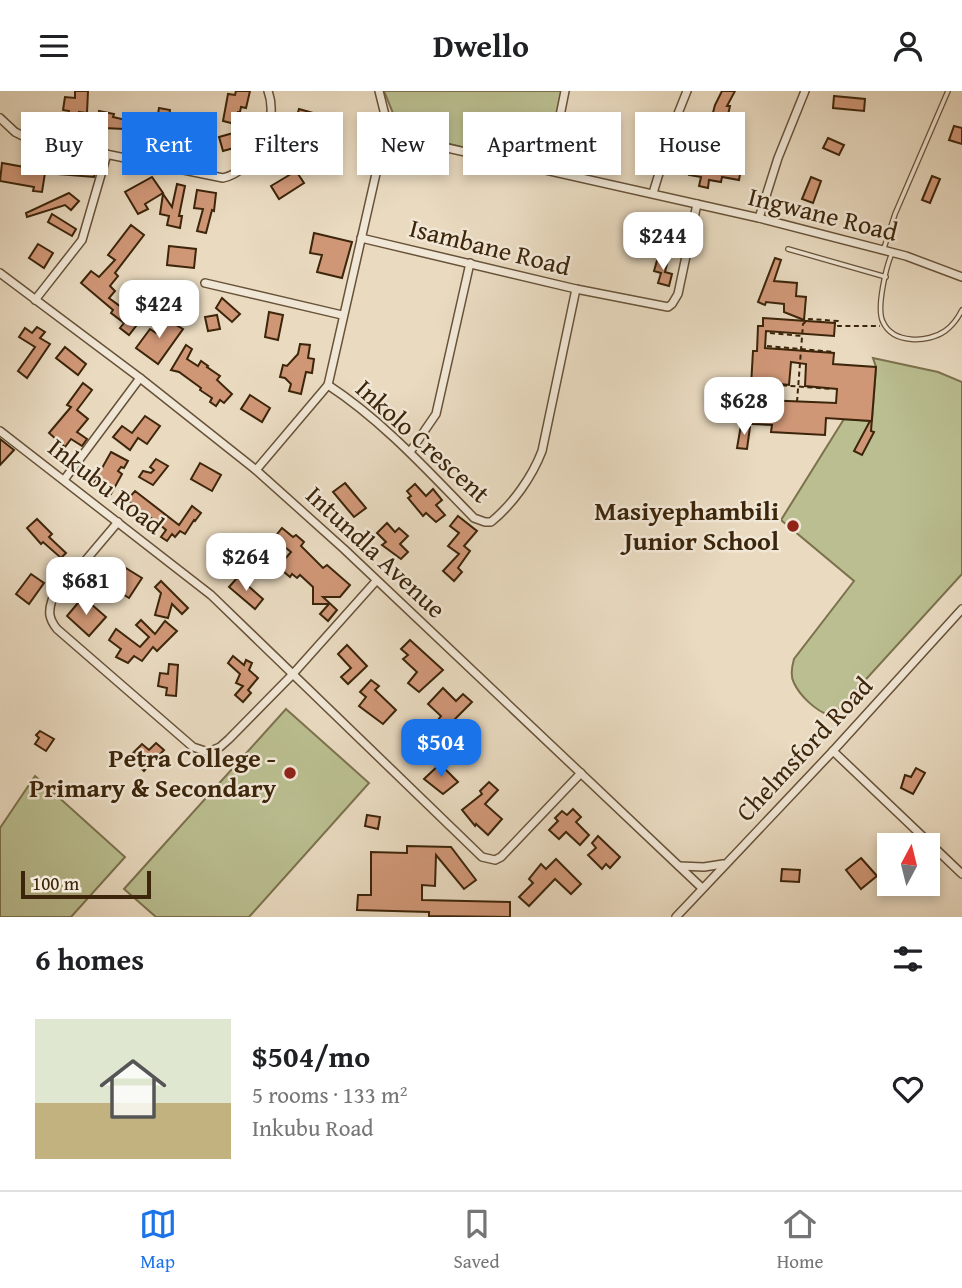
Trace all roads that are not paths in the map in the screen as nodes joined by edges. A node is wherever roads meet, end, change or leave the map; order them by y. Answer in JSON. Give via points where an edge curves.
{"nodes":[{"id":1,"x":268,"y":91,"type":"edge"},
{"id":2,"x":379,"y":91,"type":"edge"},
{"id":3,"x":565,"y":91,"type":"edge"},
{"id":4,"x":687,"y":91,"type":"edge"},
{"id":5,"x":805,"y":91,"type":"edge"},
{"id":6,"x":948,"y":91,"type":"edge"},
{"id":7,"x":385,"y":112,"type":"edge"},
{"id":8,"x":561,"y":112,"type":"edge"},
{"id":9,"x":0,"y":118,"type":"edge"},
{"id":10,"x":21,"y":135,"type":"edge"},
{"id":11,"x":108,"y":154,"type":"edge"},
{"id":12,"x":101,"y":175,"type":"edge"},
{"id":13,"x":375,"y":175,"type":"edge"},
{"id":14,"x":572,"y":175,"type":"edge"},
{"id":15,"x":653,"y":193,"type":"junction"},
{"id":16,"x":697,"y":204,"type":"junction"},
{"id":17,"x":759,"y":218,"type":"junction"},
{"id":18,"x":361,"y":237,"type":"junction"},
{"id":19,"x":788,"y":249,"type":"dead end"},
{"id":20,"x":888,"y":252,"type":"junction"},
{"id":21,"x":470,"y":263,"type":"junction"},
{"id":22,"x":0,"y":273,"type":"edge"},
{"id":23,"x":886,"y":277,"type":"junction"},
{"id":24,"x":962,"y":277,"type":"edge"},
{"id":25,"x":205,"y":283,"type":"dead end"},
{"id":26,"x":576,"y":289,"type":"junction"},
{"id":27,"x":35,"y":300,"type":"junction"},
{"id":28,"x":962,"y":310,"type":"edge"},
{"id":29,"x":342,"y":315,"type":"junction"},
{"id":30,"x":140,"y":378,"type":"junction"},
{"id":31,"x":328,"y":385,"type":"junction"},
{"id":32,"x":0,"y":431,"type":"edge"},
{"id":33,"x":410,"y":452,"type":"junction"},
{"id":34,"x":256,"y":470,"type":"junction"},
{"id":35,"x":64,"y":480,"type":"junction"},
{"id":36,"x":118,"y":522,"type":"junction"},
{"id":37,"x":376,"y":581,"type":"junction"},
{"id":38,"x":962,"y":609,"type":"edge"},
{"id":39,"x":292,"y":675,"type":"junction"},
{"id":40,"x":833,"y":751,"type":"junction"},
{"id":41,"x":581,"y":773,"type":"junction"},
{"id":42,"x":724,"y":863,"type":"junction"},
{"id":43,"x":678,"y":865,"type":"junction"},
{"id":44,"x":962,"y":874,"type":"edge"},
{"id":45,"x":702,"y":888,"type":"junction"},
{"id":46,"x":676,"y":917,"type":"edge"}],
"edges":[{"from":1,"to":11,"type":"street","via":[[271,109],[265,137],[254,160],[236,175],[223,177]]},
{"from":2,"to":7,"type":"street"},
{"from":3,"to":8,"type":"street"},
{"from":4,"to":15,"type":"street"},
{"from":5,"to":17,"type":"street"},
{"from":6,"to":20,"type":"lane","via":[[895,214]]},
{"from":9,"to":10,"type":"street"},
{"from":12,"to":27,"type":"street","via":[[82,240]]},
{"from":13,"to":18,"type":"street"},
{"from":14,"to":15,"type":"street","name":"Ingwane Road"},
{"from":15,"to":16,"type":"street","name":"Ingwane Road"},
{"from":16,"to":17,"type":"street","name":"Ingwane Road"},
{"from":16,"to":26,"type":"street","name":"Isambane Road","via":[[672,304],[662,307]]},
{"from":17,"to":20,"type":"street","name":"Ingwane Road"},
{"from":18,"to":21,"type":"street","name":"Isambane Road"},
{"from":18,"to":29,"type":"street"},
{"from":19,"to":23,"type":"lane"},
{"from":20,"to":23,"type":"lane"},
{"from":20,"to":24,"type":"street","name":"Ingwane Road"},
{"from":21,"to":26,"type":"street","name":"Isambane Road"},
{"from":21,"to":33,"type":"street","via":[[436,414]]},
{"from":22,"to":27,"type":"street","name":"Intundla Avenue"},
{"from":23,"to":28,"type":"lane","via":[[880,311],[889,333],[905,339],[932,338],[958,319]]},
{"from":25,"to":29,"type":"street"},
{"from":26,"to":33,"type":"street","name":"Inkolo Crescent","via":[[542,451],[523,487],[496,518],[485,522],[474,517]]},
{"from":27,"to":30,"type":"street","name":"Intundla Avenue"},
{"from":29,"to":31,"type":"street"},
{"from":30,"to":34,"type":"street","name":"Intundla Avenue"},
{"from":30,"to":35,"type":"street"},
{"from":31,"to":33,"type":"street","name":"Inkolo Crescent"},
{"from":31,"to":34,"type":"street"},
{"from":32,"to":35,"type":"street","name":"Inkubu Road"},
{"from":34,"to":37,"type":"street","name":"Intundla Avenue"},
{"from":35,"to":36,"type":"street","name":"Inkubu Road"},
{"from":36,"to":39,"type":"street","name":"Inkubu Road","via":[[211,596]]},
{"from":36,"to":39,"type":"street","via":[[52,600],[49,615],[57,629],[192,747],[208,752],[229,739]]},
{"from":37,"to":39,"type":"street"},
{"from":37,"to":41,"type":"street","name":"Intundla Avenue"},
{"from":38,"to":40,"type":"street","name":"Chelmsford Road"},
{"from":39,"to":41,"type":"street","name":"Inkubu Road","via":[[482,857],[501,857]]},
{"from":40,"to":42,"type":"street","name":"Chelmsford Road"},
{"from":40,"to":44,"type":"street"},
{"from":41,"to":43,"type":"street","name":"Intundla Avenue"},
{"from":42,"to":43,"type":"street"},
{"from":42,"to":45,"type":"street","name":"Chelmsford Road"},
{"from":43,"to":45,"type":"street","name":"Intundla Avenue"},
{"from":45,"to":46,"type":"street","name":"Chelmsford Road"}]}
